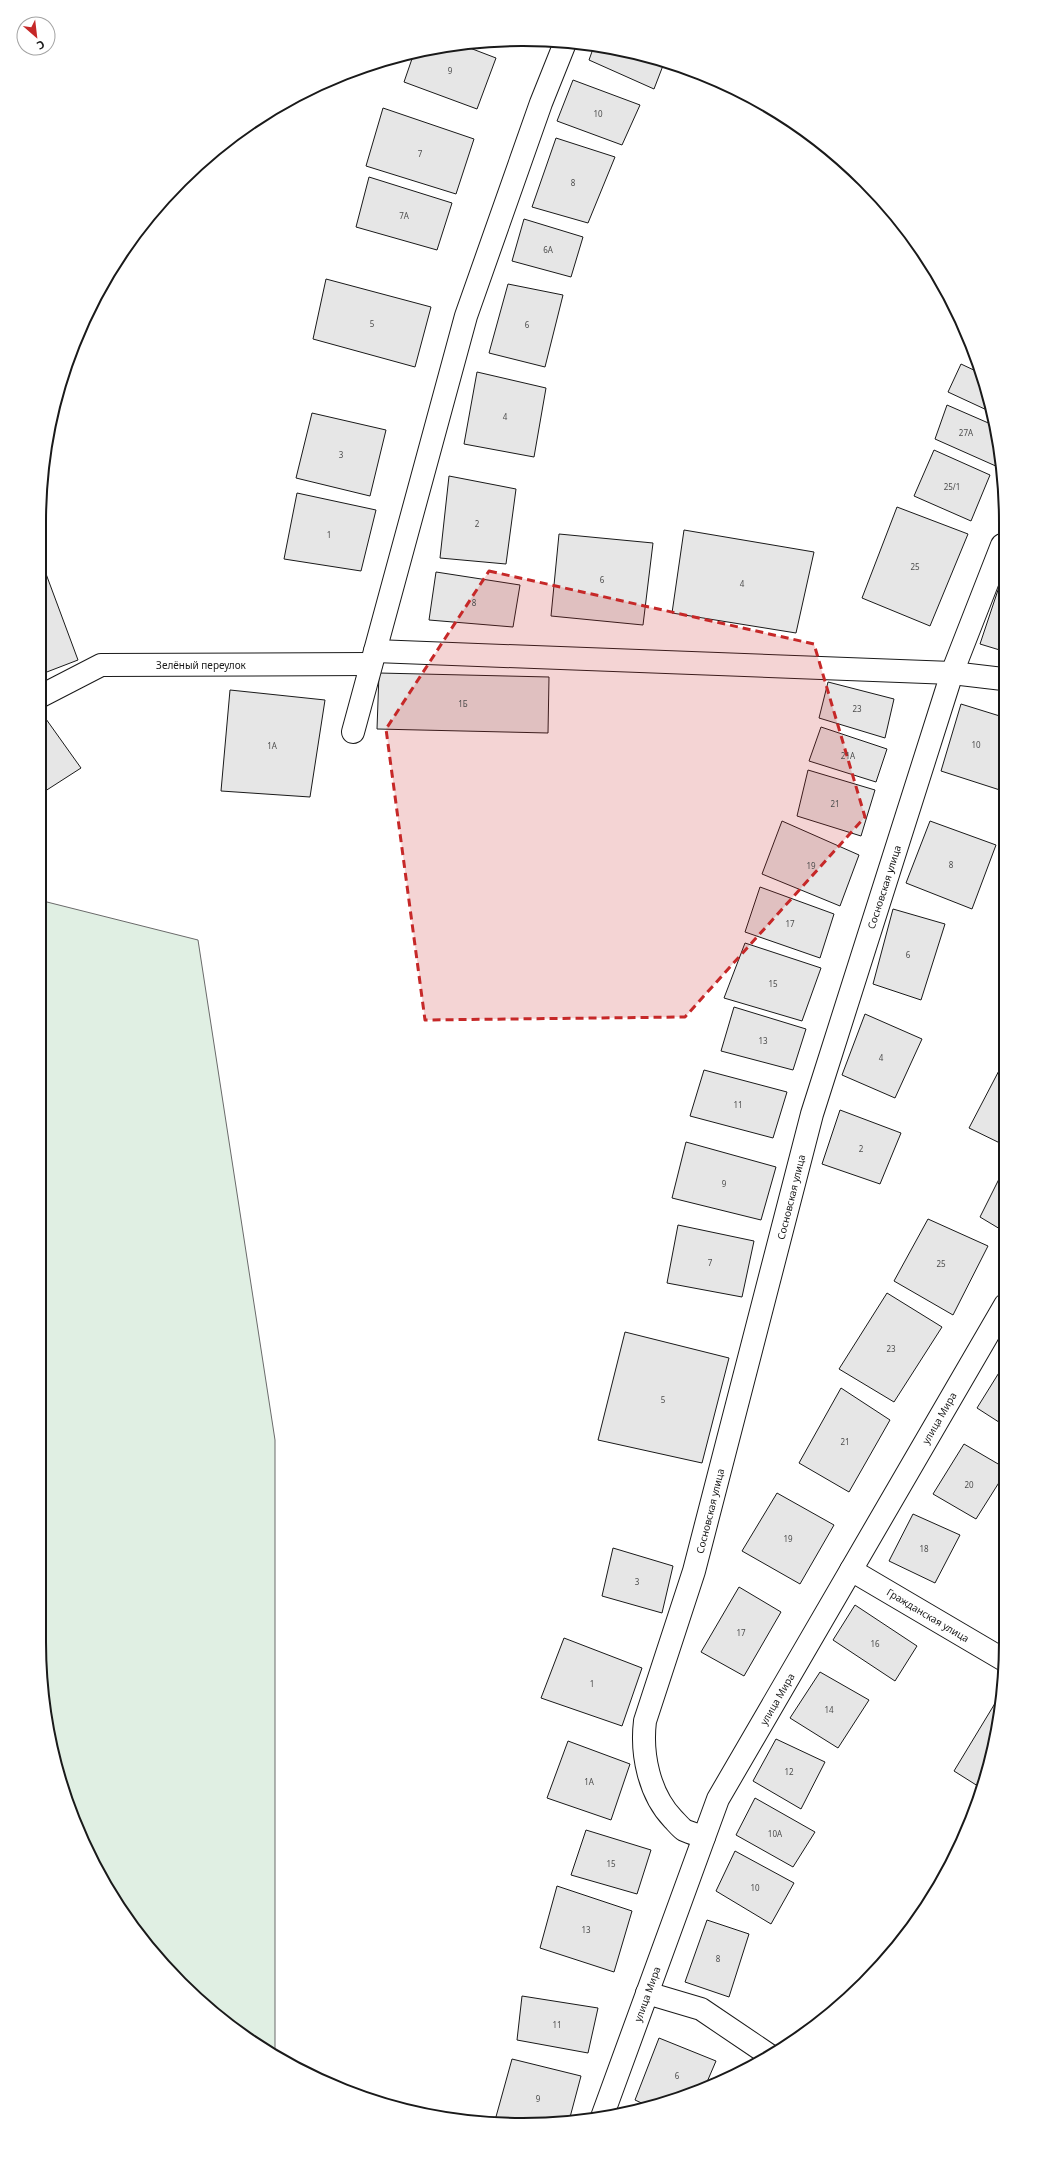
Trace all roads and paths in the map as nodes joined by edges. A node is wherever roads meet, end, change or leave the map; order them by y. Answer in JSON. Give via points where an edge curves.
{"nodes":[{"id":1,"x":563,"y":48,"type":"edge"},
{"id":2,"x":999,"y":553,"type":"edge"},
{"id":3,"x":373,"y":658,"type":"junction"},
{"id":4,"x":952,"y":673,"type":"junction"},
{"id":5,"x":999,"y":678,"type":"edge"},
{"id":6,"x":46,"y":693,"type":"edge"},
{"id":7,"x":353,"y":732,"type":"dead end"},
{"id":8,"x":999,"y":1315,"type":"edge"},
{"id":9,"x":851,"y":1570,"type":"junction"},
{"id":10,"x":999,"y":1657,"type":"edge"},
{"id":11,"x":704,"y":1837,"type":"junction"},
{"id":12,"x":647,"y":1993,"type":"junction"},
{"id":13,"x":764,"y":2052,"type":"edge"},
{"id":14,"x":604,"y":2111,"type":"edge"}],
"edges":[{"from":1,"to":3,"type":"street","via":[[466,316]]},
{"from":2,"to":4,"type":"street","name":"Сосновская улица"},
{"from":3,"to":4,"type":"street","name":"Зелёный переулок"},
{"from":3,"to":6,"type":"street","name":"Зелёный переулок","via":[[101,665]]},
{"from":3,"to":7,"type":"street"},
{"from":4,"to":5,"type":"street","name":"Зелёный переулок"},
{"from":4,"to":11,"type":"street","name":"Сосновская улица","via":[[812,1114],[694,1571],[645,1721],[645,1751],[656,1794],[665,1811],[683,1829]]},
{"from":8,"to":9,"type":"street","name":"улица Мира"},
{"from":9,"to":10,"type":"street","name":"Гражданская улица"},
{"from":9,"to":11,"type":"street","name":"улица Мира","via":[[718,1800]]},
{"from":11,"to":12,"type":"street","name":"улица Мира"},
{"from":12,"to":13,"type":"street","via":[[701,2009]]},
{"from":12,"to":14,"type":"street","name":"улица Мира"}]}
